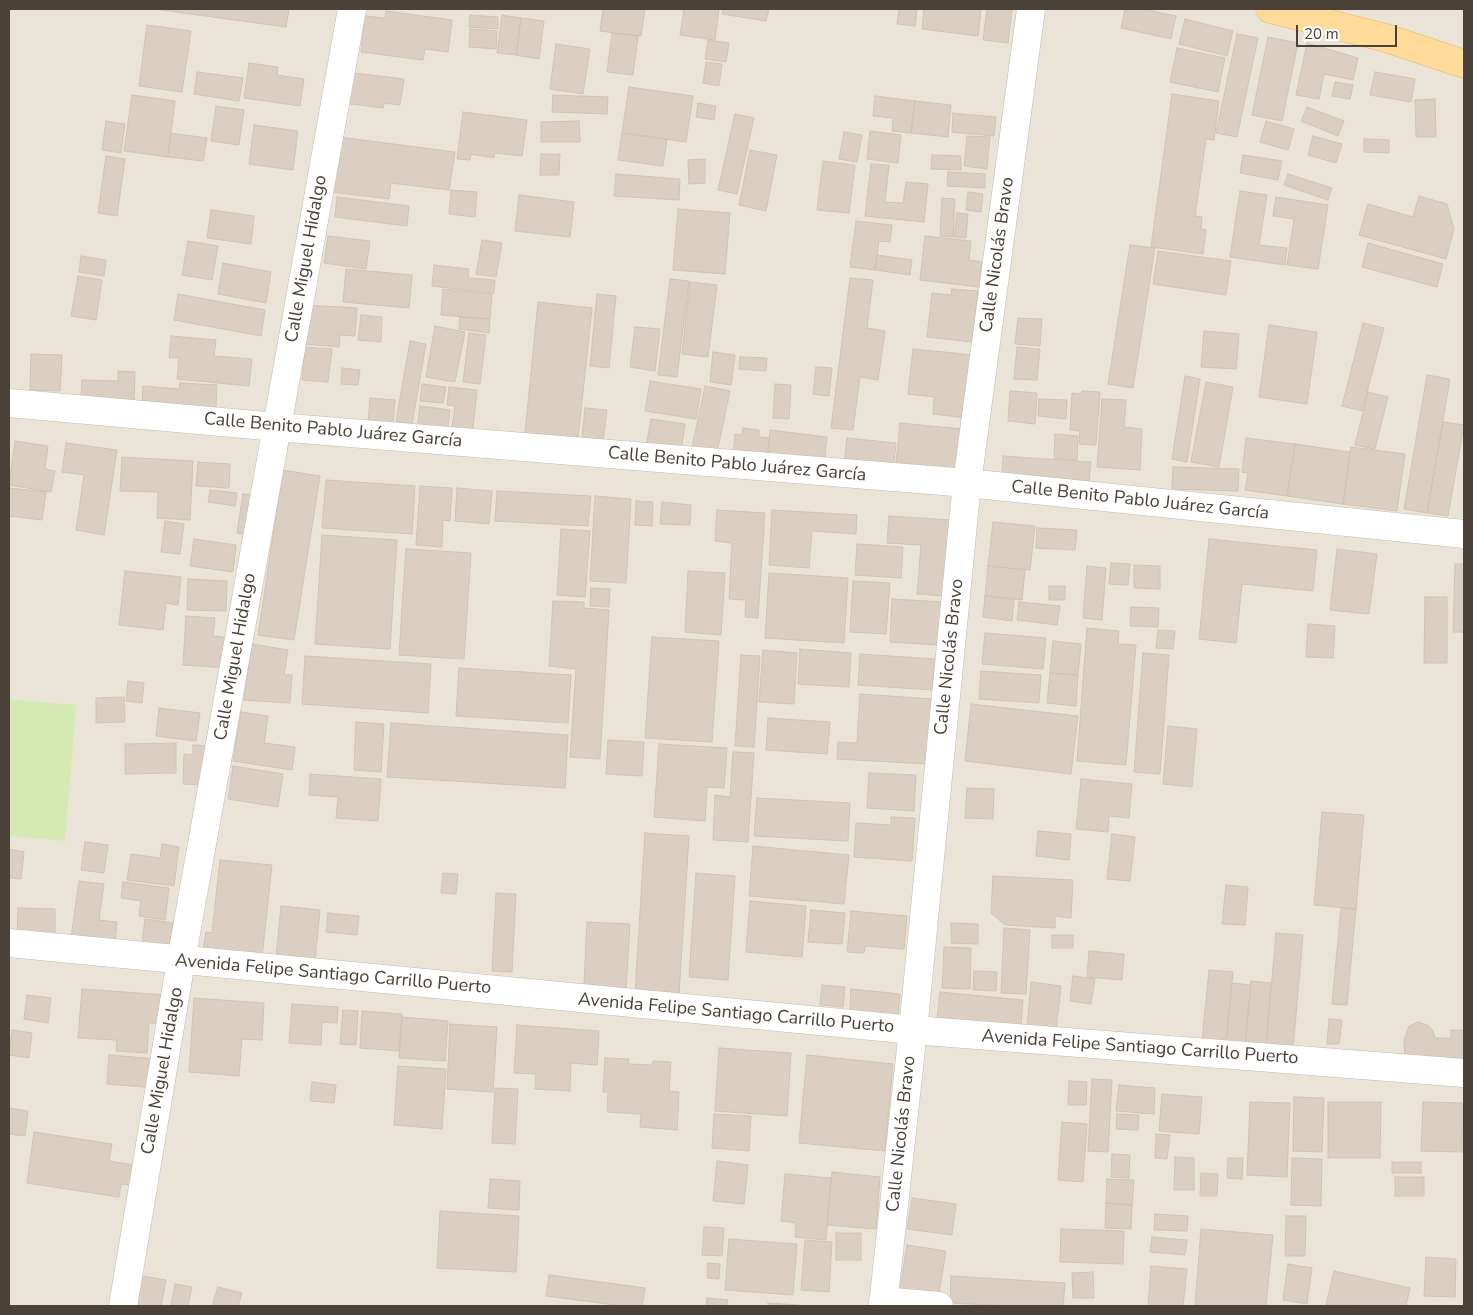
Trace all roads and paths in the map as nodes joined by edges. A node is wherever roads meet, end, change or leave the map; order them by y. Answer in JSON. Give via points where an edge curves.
{"nodes":[{"id":1,"x":352,"y":9,"type":"edge"},
{"id":2,"x":1031,"y":9,"type":"edge"},
{"id":3,"x":1270,"y":9,"type":"edge"},
{"id":4,"x":1464,"y":64,"type":"edge"},
{"id":5,"x":9,"y":403,"type":"edge"},
{"id":6,"x":277,"y":427,"type":"junction"},
{"id":7,"x":967,"y":483,"type":"junction"},
{"id":8,"x":1464,"y":534,"type":"edge"},
{"id":9,"x":9,"y":943,"type":"edge"},
{"id":10,"x":181,"y":961,"type":"junction"},
{"id":11,"x":913,"y":1030,"type":"junction"},
{"id":12,"x":1464,"y":1073,"type":"edge"},
{"id":13,"x":883,"y":1304,"type":"edge"},
{"id":14,"x":123,"y":1306,"type":"edge"},
{"id":15,"x":939,"y":1306,"type":"edge"}],
"edges":[{"from":1,"to":6,"type":"street","name":"Calle Miguel Hidalgo"},
{"from":2,"to":7,"type":"street","name":"Calle Nicolás Bravo"},
{"from":3,"to":4,"type":"main road","via":[[1386,38]]},
{"from":5,"to":6,"type":"street","name":"Calle Benito Pablo Juárez García"},
{"from":6,"to":7,"type":"street","name":"Calle Benito Pablo Juárez García"},
{"from":6,"to":10,"type":"street","name":"Calle Miguel Hidalgo"},
{"from":7,"to":8,"type":"street","name":"Calle Benito Pablo Juárez García"},
{"from":7,"to":11,"type":"street","name":"Calle Nicolás Bravo"},
{"from":9,"to":10,"type":"street","name":"Avenida Felipe Santiago Carrillo Puerto"},
{"from":10,"to":11,"type":"street","name":"Avenida Felipe Santiago Carrillo Puerto"},
{"from":10,"to":14,"type":"street","name":"Calle Miguel Hidalgo"},
{"from":11,"to":12,"type":"street","name":"Avenida Felipe Santiago Carrillo Puerto"},
{"from":11,"to":13,"type":"street","name":"Calle Nicolás Bravo"},
{"from":13,"to":15,"type":"street"}]}
